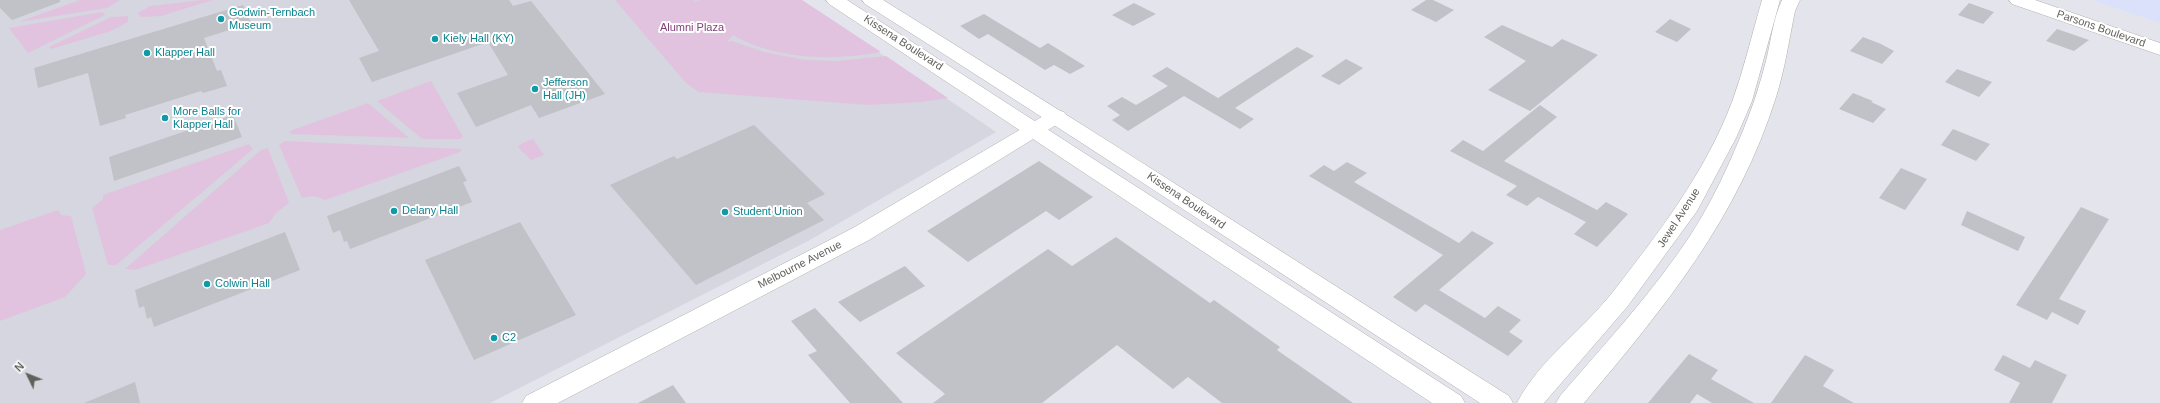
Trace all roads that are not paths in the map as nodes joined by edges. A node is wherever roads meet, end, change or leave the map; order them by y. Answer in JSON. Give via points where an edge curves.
{"nodes":[{"id":1,"x":835,"y":0,"type":"edge"},
{"id":2,"x":871,"y":0,"type":"edge"},
{"id":3,"x":1771,"y":0,"type":"edge"},
{"id":4,"x":1791,"y":0,"type":"edge"},
{"id":5,"x":2018,"y":0,"type":"edge"},
{"id":6,"x":2059,"y":0,"type":"edge"},
{"id":7,"x":2160,"y":34,"type":"edge"},
{"id":8,"x":2160,"y":49,"type":"edge"},
{"id":9,"x":1058,"y":116,"type":"junction"},
{"id":10,"x":1036,"y":130,"type":"junction"},
{"id":11,"x":535,"y":403,"type":"edge"},
{"id":12,"x":1452,"y":403,"type":"edge"},
{"id":13,"x":1500,"y":403,"type":"edge"},
{"id":14,"x":1530,"y":403,"type":"edge"},
{"id":15,"x":1569,"y":403,"type":"edge"}],
"edges":[{"from":1,"to":10,"type":"street","name":"Kissena Boulevard"},
{"from":2,"to":9,"type":"street","name":"Kissena Boulevard"},
{"from":3,"to":14,"type":"street","name":"Jewel Avenue","via":[[1742,101],[1726,138],[1686,211],[1619,301],[1542,386]]},
{"from":4,"to":15,"type":"street","via":[[1786,11],[1763,107],[1732,178],[1686,258],[1634,328]]},
{"from":5,"to":8,"type":"street","name":"Parsons Boulevard"},
{"from":6,"to":7,"type":"street","name":"Parsons Boulevard"},
{"from":9,"to":10,"type":"street","name":"Melbourne Avenue"},
{"from":9,"to":13,"type":"street","name":"Kissena Boulevard","via":[[1228,229]]},
{"from":10,"to":11,"type":"street","name":"Melbourne Avenue","via":[[861,234]]},
{"from":10,"to":12,"type":"street","name":"Kissena Boulevard"}]}
